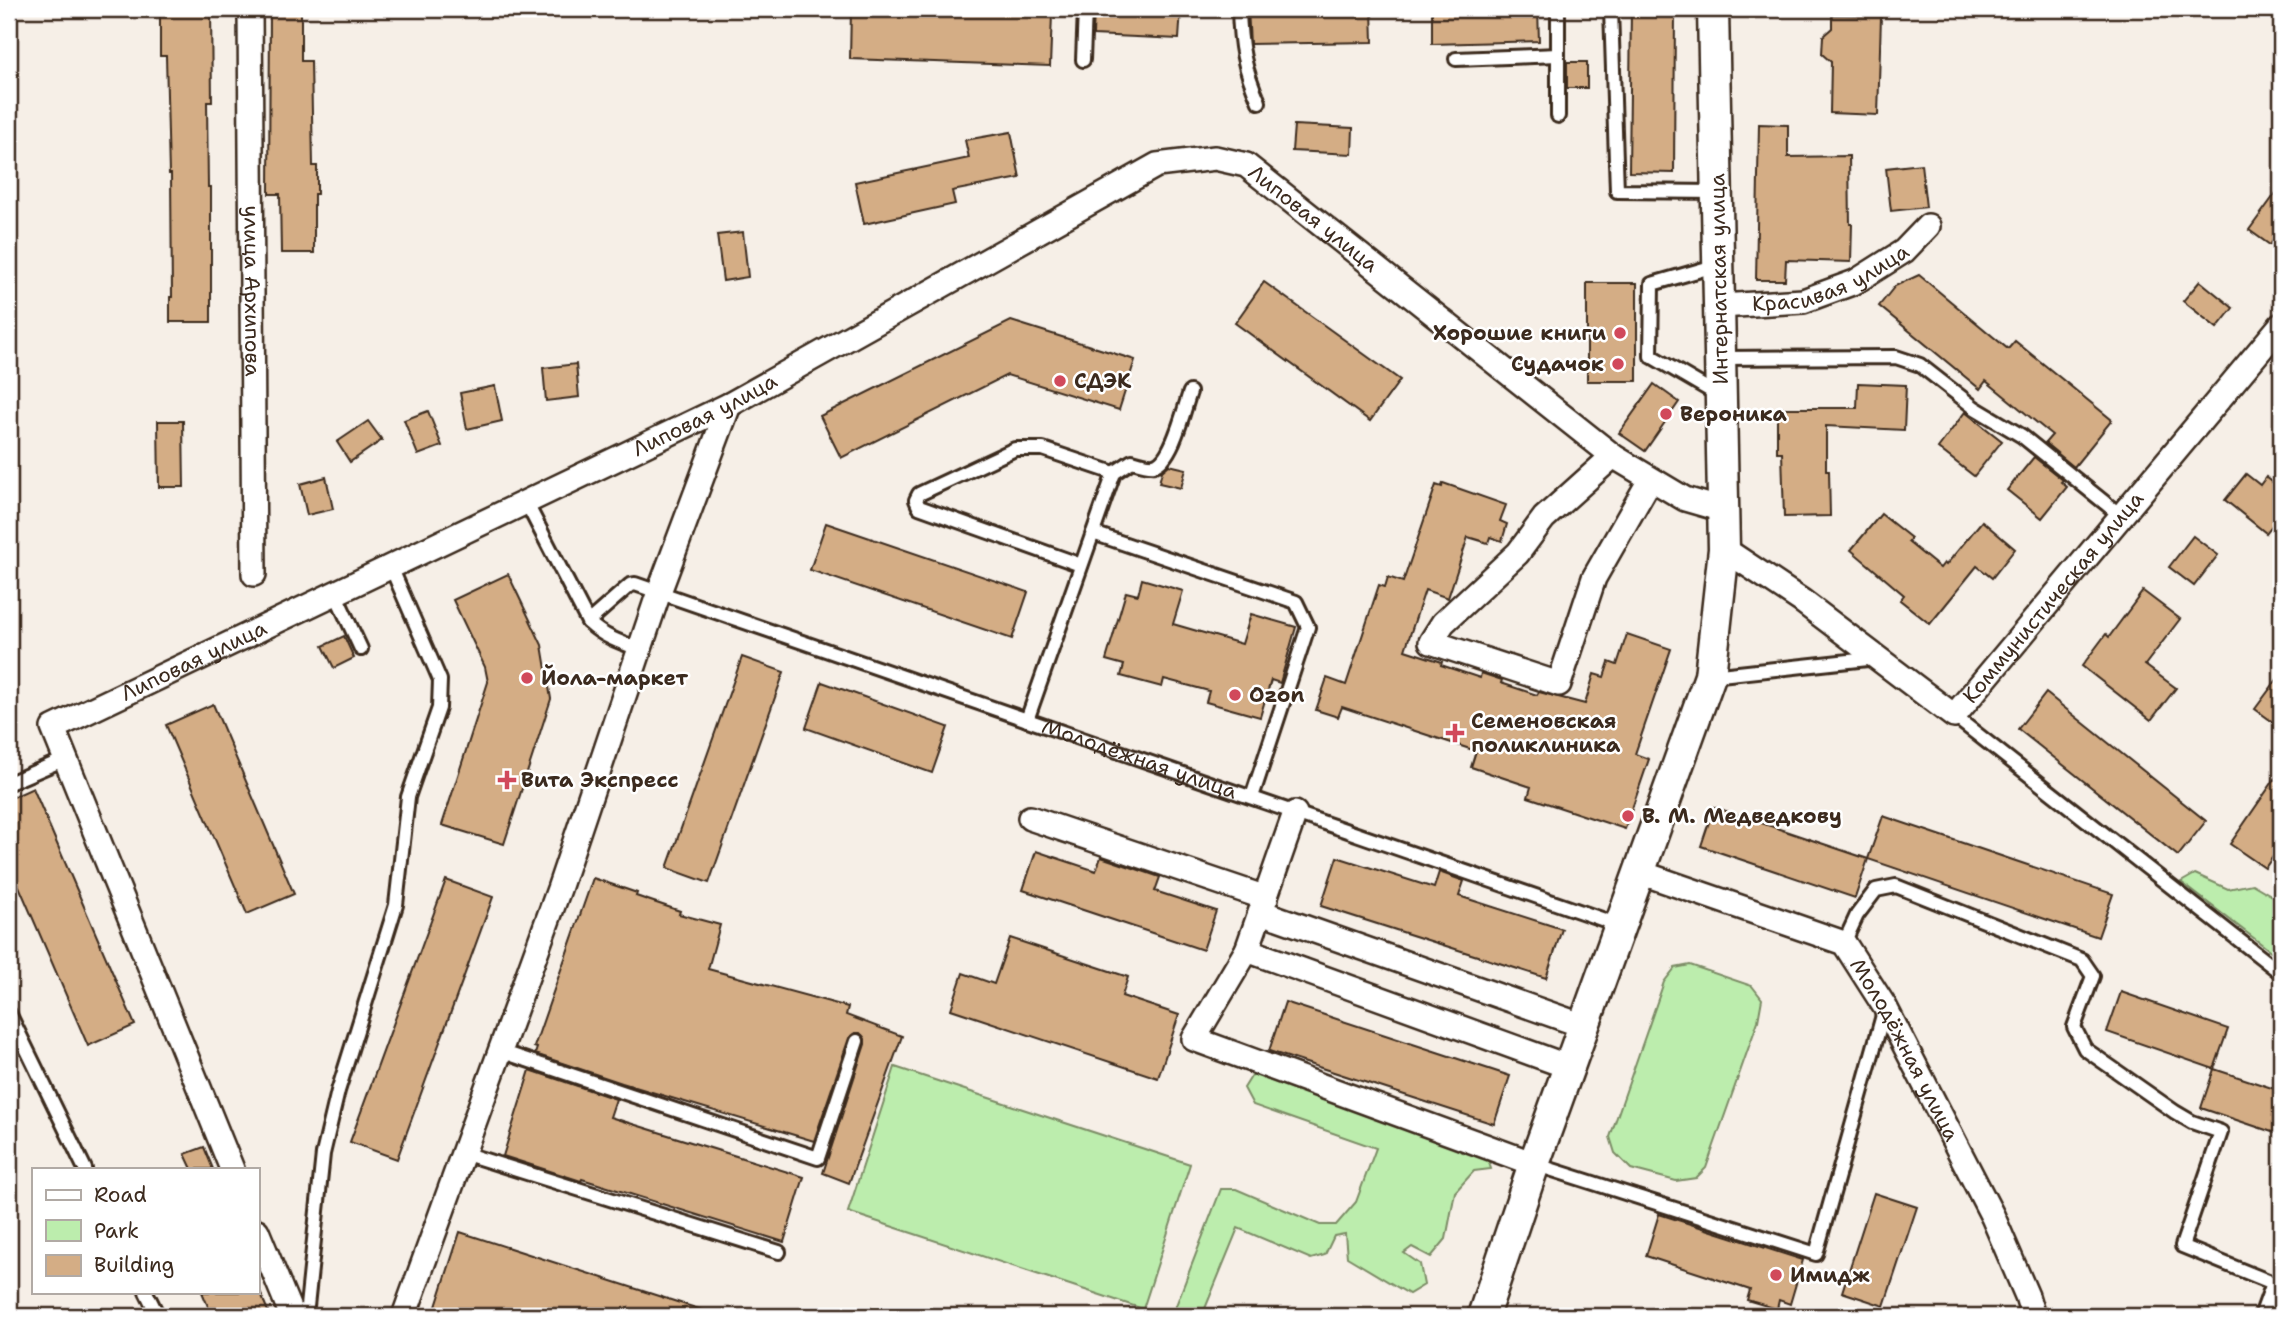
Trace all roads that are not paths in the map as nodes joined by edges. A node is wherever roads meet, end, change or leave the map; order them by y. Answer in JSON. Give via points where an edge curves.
{"nodes":[{"id":1,"x":250,"y":9,"type":"edge"},
{"id":2,"x":1085,"y":9,"type":"edge"},
{"id":3,"x":1239,"y":9,"type":"edge"},
{"id":4,"x":1558,"y":9,"type":"edge"},
{"id":5,"x":1611,"y":9,"type":"edge"},
{"id":6,"x":1713,"y":9,"type":"edge"},
{"id":7,"x":1558,"y":55,"type":"junction"},
{"id":8,"x":1456,"y":59,"type":"dead end"},
{"id":9,"x":1083,"y":60,"type":"dead end"},
{"id":10,"x":1259,"y":102,"type":"dead end"},
{"id":11,"x":1558,"y":116,"type":"dead end"},
{"id":12,"x":1718,"y":191,"type":"junction"},
{"id":13,"x":1928,"y":226,"type":"dead end"},
{"id":14,"x":1719,"y":265,"type":"junction"},
{"id":15,"x":1720,"y":306,"type":"junction"},
{"id":16,"x":2281,"y":325,"type":"edge"},
{"id":17,"x":1721,"y":358,"type":"junction"},
{"id":18,"x":1190,"y":393,"type":"dead end"},
{"id":19,"x":1722,"y":397,"type":"junction"},
{"id":20,"x":729,"y":405,"type":"junction"},
{"id":21,"x":1613,"y":456,"type":"junction"},
{"id":22,"x":1114,"y":473,"type":"junction"},
{"id":23,"x":1650,"y":480,"type":"junction"},
{"id":24,"x":526,"y":502,"type":"junction"},
{"id":25,"x":1723,"y":510,"type":"junction"},
{"id":26,"x":2120,"y":515,"type":"junction"},
{"id":27,"x":1093,"y":533,"type":"junction"},
{"id":28,"x":1724,"y":549,"type":"junction"},
{"id":29,"x":1081,"y":565,"type":"junction"},
{"id":30,"x":391,"y":566,"type":"junction"},
{"id":31,"x":254,"y":574,"type":"dead end"},
{"id":32,"x":659,"y":592,"type":"junction"},
{"id":33,"x":335,"y":593,"type":"junction"},
{"id":34,"x":588,"y":622,"type":"junction"},
{"id":35,"x":361,"y":649,"type":"dead end"},
{"id":36,"x":639,"y":649,"type":"junction"},
{"id":37,"x":1878,"y":658,"type":"junction"},
{"id":38,"x":1710,"y":676,"type":"junction"},
{"id":39,"x":1954,"y":716,"type":"junction"},
{"id":40,"x":1027,"y":720,"type":"junction"},
{"id":41,"x":65,"y":759,"type":"junction"},
{"id":42,"x":9,"y":783,"type":"edge"},
{"id":43,"x":1252,"y":797,"type":"junction"},
{"id":44,"x":1295,"y":813,"type":"junction"},
{"id":45,"x":1030,"y":818,"type":"dead end"},
{"id":46,"x":1639,"y":872,"type":"junction"},
{"id":47,"x":1264,"y":905,"type":"junction"},
{"id":48,"x":1620,"y":925,"type":"junction"},
{"id":49,"x":1844,"y":943,"type":"junction"},
{"id":50,"x":1247,"y":950,"type":"junction"},
{"id":51,"x":2281,"y":973,"type":"edge"},
{"id":52,"x":1885,"y":1007,"type":"junction"},
{"id":53,"x":9,"y":1013,"type":"edge"},
{"id":54,"x":1584,"y":1026,"type":"junction"},
{"id":55,"x":857,"y":1041,"type":"dead end"},
{"id":56,"x":500,"y":1051,"type":"junction"},
{"id":57,"x":1569,"y":1067,"type":"junction"},
{"id":58,"x":463,"y":1153,"type":"junction"},
{"id":59,"x":1534,"y":1164,"type":"junction"},
{"id":60,"x":85,"y":1168,"type":"edge"},
{"id":61,"x":232,"y":1168,"type":"edge"},
{"id":62,"x":259,"y":1236,"type":"edge"},
{"id":63,"x":779,"y":1252,"type":"dead end"},
{"id":64,"x":146,"y":1294,"type":"edge"},
{"id":65,"x":160,"y":1316,"type":"edge"},
{"id":66,"x":292,"y":1316,"type":"edge"},
{"id":67,"x":306,"y":1316,"type":"edge"},
{"id":68,"x":404,"y":1316,"type":"edge"},
{"id":69,"x":1483,"y":1316,"type":"edge"},
{"id":70,"x":2033,"y":1316,"type":"edge"},
{"id":71,"x":2261,"y":1316,"type":"edge"}],
"edges":[{"from":1,"to":31,"type":"street","name":"улица Архипова"},
{"from":2,"to":9,"type":"lane"},
{"from":3,"to":10,"type":"lane","via":[[1246,72]]},
{"from":4,"to":7,"type":"lane"},
{"from":5,"to":12,"type":"lane","via":[[1617,191]]},
{"from":6,"to":12,"type":"street","name":"Интернатская улица"},
{"from":7,"to":8,"type":"lane"},
{"from":7,"to":11,"type":"lane"},
{"from":12,"to":14,"type":"street","name":"Интернатская улица"},
{"from":13,"to":15,"type":"street","name":"Красивая улица","via":[[1903,251],[1855,282],[1803,301]]},
{"from":14,"to":15,"type":"street","name":"Интернатская улица"},
{"from":14,"to":19,"type":"lane","via":[[1652,284],[1651,356]]},
{"from":15,"to":17,"type":"street","name":"Интернатская улица"},
{"from":16,"to":26,"type":"street","name":"Коммунистическая улица"},
{"from":17,"to":19,"type":"street","name":"Интернатская улица"},
{"from":17,"to":26,"type":"lane","via":[[1896,357],[1920,365],[1975,408],[2022,436]]},
{"from":18,"to":22,"type":"lane","via":[[1161,462],[1152,466],[1132,461]]},
{"from":19,"to":25,"type":"street","name":"Интернатская улица"},
{"from":20,"to":21,"type":"street","name":"Липовая улица","via":[[1157,166],[1215,158],[1246,165]]},
{"from":20,"to":24,"type":"street","name":"Липовая улица"},
{"from":20,"to":32,"type":"street"},
{"from":21,"to":23,"type":"street","name":"Липовая улица"},
{"from":21,"to":23,"type":"street","via":[[1544,518],[1518,553],[1443,623],[1431,642],[1559,684],[1594,578]]},
{"from":22,"to":27,"type":"lane"},
{"from":22,"to":29,"type":"lane","via":[[1043,449],[1014,449],[919,494],[916,500],[919,507]]},
{"from":23,"to":25,"type":"street","name":"Липовая улица","via":[[1685,499]]},
{"from":24,"to":30,"type":"street","name":"Липовая улица"},
{"from":24,"to":34,"type":"lane"},
{"from":25,"to":28,"type":"street","name":"Интернатская улица"},
{"from":26,"to":39,"type":"street","name":"Коммунистическая улица"},
{"from":27,"to":29,"type":"lane"},
{"from":27,"to":43,"type":"lane","via":[[1296,603],[1308,627]]},
{"from":28,"to":37,"type":"street","name":"Коммунистическая улица"},
{"from":28,"to":38,"type":"street","name":"Интернатская улица"},
{"from":29,"to":40,"type":"lane"},
{"from":30,"to":33,"type":"street","name":"Липовая улица"},
{"from":30,"to":67,"type":"lane","via":[[440,680],[439,708],[408,797],[396,905],[323,1154]]},
{"from":32,"to":34,"type":"lane","name":"Молодёжная улица","via":[[630,585]]},
{"from":32,"to":36,"type":"street"},
{"from":32,"to":40,"type":"lane","name":"Молодёжная улица"},
{"from":33,"to":35,"type":"lane"},
{"from":33,"to":41,"type":"street","name":"Липовая улица","via":[[53,728]]},
{"from":34,"to":36,"type":"lane","via":[[611,640]]},
{"from":36,"to":56,"type":"street"},
{"from":37,"to":38,"type":"lane"},
{"from":37,"to":39,"type":"street","name":"Коммунистическая улица"},
{"from":38,"to":46,"type":"street","name":"Интернатская улица"},
{"from":39,"to":51,"type":"lane"},
{"from":40,"to":43,"type":"lane","name":"Молодёжная улица"},
{"from":41,"to":42,"type":"lane"},
{"from":41,"to":61,"type":"street","name":"Липовая улица"},
{"from":43,"to":44,"type":"lane","name":"Молодёжная улица"},
{"from":44,"to":47,"type":"street"},
{"from":44,"to":48,"type":"lane","name":"Молодёжная улица"},
{"from":45,"to":47,"type":"street"},
{"from":46,"to":48,"type":"street","name":"Интернатская улица"},
{"from":46,"to":49,"type":"street","name":"Молодёжная улица"},
{"from":47,"to":50,"type":"street"},
{"from":47,"to":54,"type":"street"},
{"from":48,"to":54,"type":"street","name":"Интернатская улица"},
{"from":49,"to":52,"type":"street","name":"Молодёжная улица"},
{"from":49,"to":71,"type":"lane","via":[[1876,890],[1896,886],[2082,960],[2093,976],[2074,1027],[2085,1049],[2175,1112],[2221,1132],[2182,1246],[2273,1283]]},
{"from":50,"to":57,"type":"street"},
{"from":50,"to":59,"type":"street","via":[[1194,1039]]},
{"from":52,"to":59,"type":"lane","via":[[1816,1254]]},
{"from":52,"to":70,"type":"street","name":"Молодёжная улица","via":[[1993,1217]]},
{"from":53,"to":60,"type":"lane"},
{"from":54,"to":57,"type":"street","name":"Интернатская улица"},
{"from":55,"to":56,"type":"lane","via":[[818,1158]]},
{"from":56,"to":58,"type":"street"},
{"from":57,"to":59,"type":"street","name":"Интернатская улица"},
{"from":58,"to":63,"type":"lane"},
{"from":58,"to":68,"type":"street"},
{"from":59,"to":69,"type":"street","name":"Интернатская улица"},
{"from":62,"to":66,"type":"street"},
{"from":64,"to":65,"type":"lane"}]}
